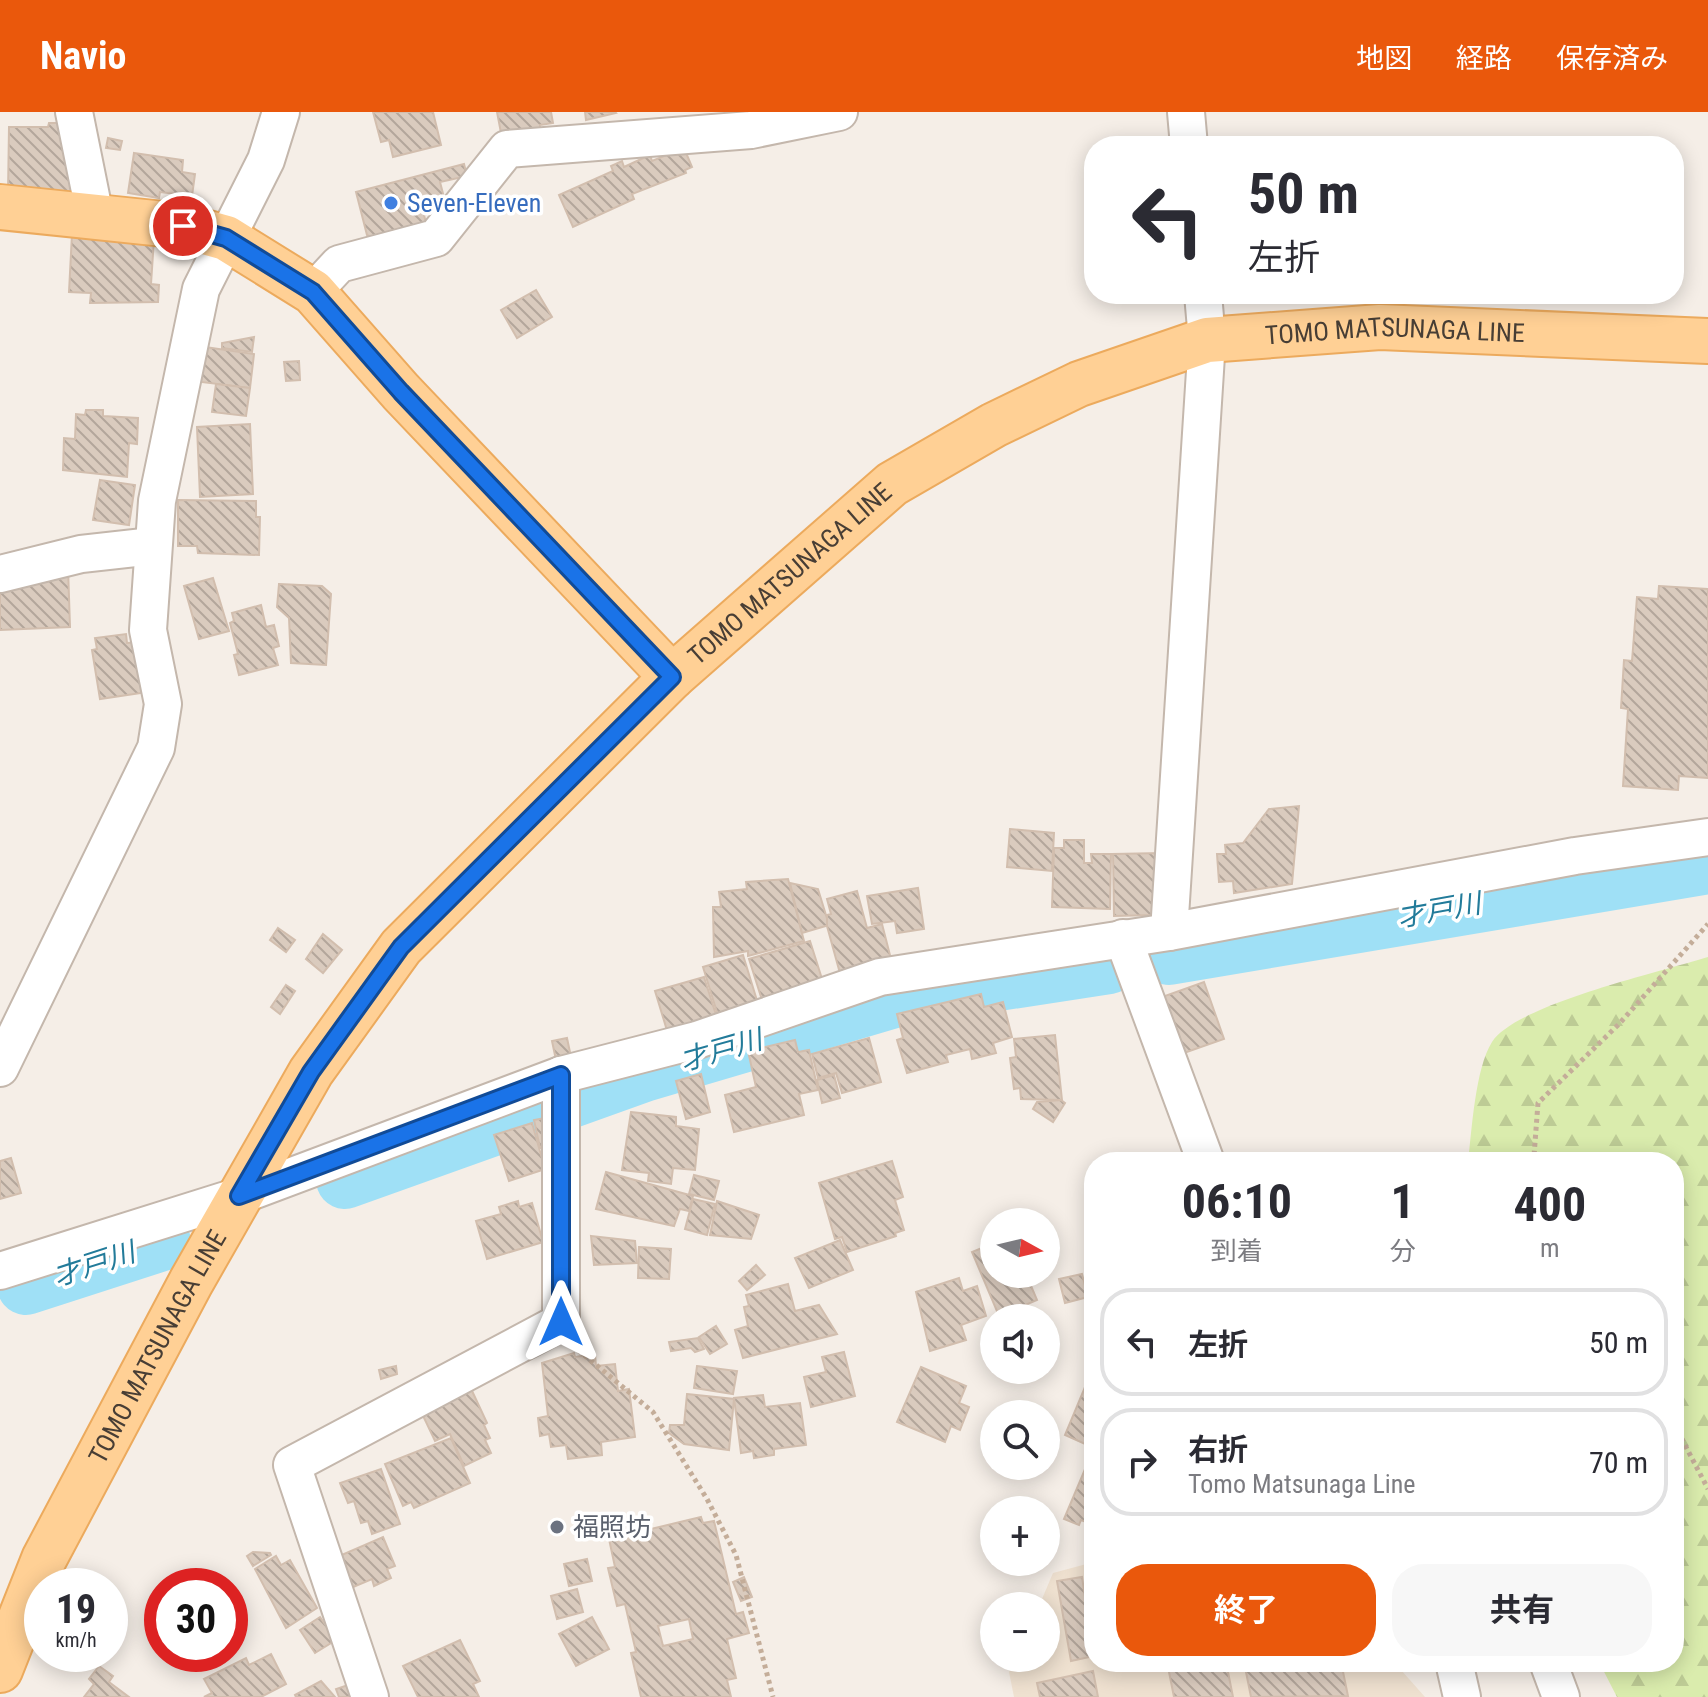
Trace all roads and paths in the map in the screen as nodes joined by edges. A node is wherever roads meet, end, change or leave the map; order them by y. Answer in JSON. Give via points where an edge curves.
{"nodes":[{"id":1,"x":74,"y":112,"type":"edge"},
{"id":2,"x":281,"y":112,"type":"edge"},
{"id":3,"x":839,"y":112,"type":"edge"},
{"id":4,"x":1186,"y":112,"type":"edge"},
{"id":5,"x":755,"y":121,"type":"edge"},
{"id":6,"x":1188,"y":136,"type":"edge"},
{"id":7,"x":0,"y":207,"type":"edge"},
{"id":8,"x":95,"y":216,"type":"junction"},
{"id":9,"x":226,"y":238,"type":"junction"},
{"id":10,"x":313,"y":292,"type":"junction"},
{"id":11,"x":1204,"y":304,"type":"edge"},
{"id":12,"x":1207,"y":340,"type":"junction"},
{"id":13,"x":1708,"y":341,"type":"edge"},
{"id":14,"x":153,"y":546,"type":"junction"},
{"id":15,"x":0,"y":574,"type":"edge"},
{"id":16,"x":672,"y":677,"type":"junction"},
{"id":17,"x":1708,"y":837,"type":"edge"},
{"id":18,"x":1708,"y":924,"type":"edge"},
{"id":19,"x":1169,"y":932,"type":"junction"},
{"id":20,"x":1123,"y":938,"type":"junction"},
{"id":21,"x":0,"y":1068,"type":"edge"},
{"id":22,"x":561,"y":1075,"type":"junction"},
{"id":23,"x":1202,"y":1152,"type":"edge"},
{"id":24,"x":1534,"y":1152,"type":"edge"},
{"id":25,"x":239,"y":1196,"type":"junction"},
{"id":26,"x":0,"y":1271,"type":"edge"},
{"id":27,"x":561,"y":1322,"type":"junction"},
{"id":28,"x":1684,"y":1443,"type":"edge"},
{"id":29,"x":1708,"y":1489,"type":"edge"},
{"id":30,"x":0,"y":1670,"type":"edge"},
{"id":31,"x":1456,"y":1672,"type":"edge"},
{"id":32,"x":1552,"y":1672,"type":"edge"},
{"id":33,"x":370,"y":1697,"type":"edge"},
{"id":34,"x":773,"y":1697,"type":"edge"},
{"id":35,"x":1462,"y":1697,"type":"edge"},
{"id":36,"x":1561,"y":1697,"type":"edge"}],
"edges":[{"from":1,"to":8,"type":"street"},
{"from":2,"to":9,"type":"street","via":[[266,160]]},
{"from":3,"to":5,"type":"street"},
{"from":4,"to":6,"type":"street"},
{"from":5,"to":10,"type":"street","via":[[507,149],[436,238],[339,264]]},
{"from":7,"to":8,"type":"main road"},
{"from":8,"to":9,"type":"main road","via":[[183,226]]},
{"from":9,"to":10,"type":"main road"},
{"from":9,"to":14,"type":"street","via":[[201,289],[157,501]]},
{"from":10,"to":16,"type":"main road"},
{"from":11,"to":12,"type":"street"},
{"from":12,"to":13,"type":"main road","name":"TOMO MATSUNAGA LINE","via":[[1380,327]]},
{"from":12,"to":16,"type":"main road","name":"TOMO MATSUNAGA LINE","via":[[1079,384],[892,484]]},
{"from":12,"to":19,"type":"street"},
{"from":14,"to":15,"type":"street","via":[[81,554]]},
{"from":14,"to":21,"type":"street","via":[[148,630],[163,704],[156,748]]},
{"from":16,"to":25,"type":"main road","name":"TOMO MATSUNAGA LINE","via":[[401,947],[311,1072]]},
{"from":17,"to":19,"type":"street","via":[[1575,856]]},
{"from":18,"to":24,"type":"path","via":[[1619,1024],[1538,1103]]},
{"from":19,"to":20,"type":"street"},
{"from":20,"to":22,"type":"street","via":[[880,977],[697,1040]]},
{"from":20,"to":23,"type":"street"},
{"from":22,"to":25,"type":"street"},
{"from":22,"to":27,"type":"street"},
{"from":25,"to":26,"type":"street"},
{"from":25,"to":30,"type":"main road","name":"TOMO MATSUNAGA LINE","via":[[44,1559]]},
{"from":27,"to":33,"type":"street","via":[[292,1465]]},
{"from":27,"to":34,"type":"path","via":[[582,1357],[653,1412],[707,1499],[736,1555]]},
{"from":28,"to":29,"type":"path"},
{"from":31,"to":35,"type":"street"},
{"from":32,"to":36,"type":"street"}]}
